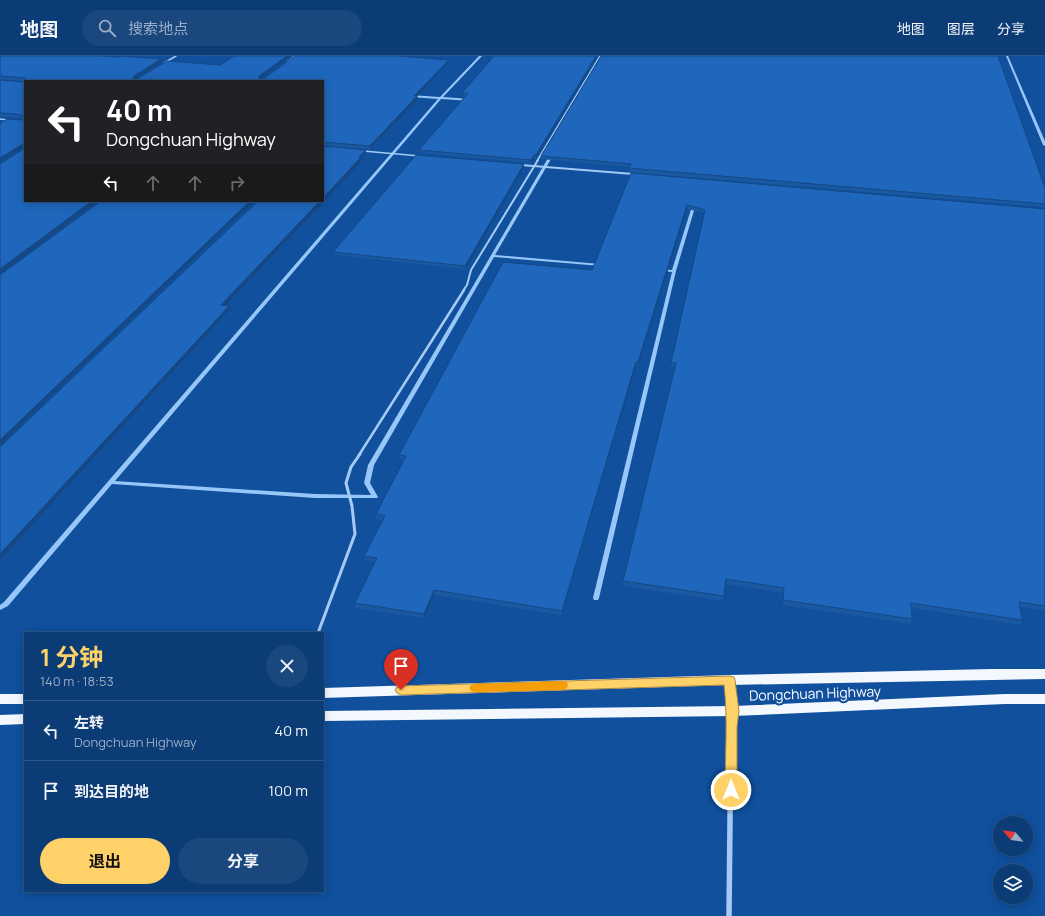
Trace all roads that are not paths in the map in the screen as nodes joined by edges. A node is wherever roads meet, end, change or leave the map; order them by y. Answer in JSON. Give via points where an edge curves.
{"nodes":[{"id":1,"x":176,"y":56,"type":"edge"},
{"id":2,"x":295,"y":56,"type":"edge"},
{"id":3,"x":600,"y":56,"type":"edge"},
{"id":4,"x":162,"y":64,"type":"edge"},
{"id":5,"x":284,"y":64,"type":"edge"},
{"id":6,"x":0,"y":119,"type":"edge"},
{"id":7,"x":12,"y":120,"type":"edge"},
{"id":8,"x":359,"y":151,"type":"edge"},
{"id":9,"x":427,"y":156,"type":"edge"},
{"id":10,"x":518,"y":164,"type":"edge"},
{"id":11,"x":534,"y":166,"type":"junction"},
{"id":12,"x":633,"y":174,"type":"edge"},
{"id":13,"x":318,"y":632,"type":"edge"},
{"id":14,"x":1045,"y":674,"type":"edge"},
{"id":15,"x":730,"y":680,"type":"junction"},
{"id":16,"x":324,"y":693,"type":"edge"},
{"id":17,"x":0,"y":699,"type":"edge"},
{"id":18,"x":24,"y":699,"type":"edge"},
{"id":19,"x":1045,"y":699,"type":"edge"},
{"id":20,"x":733,"y":711,"type":"junction"},
{"id":21,"x":324,"y":716,"type":"edge"},
{"id":22,"x":24,"y":719,"type":"edge"},
{"id":23,"x":0,"y":720,"type":"edge"},
{"id":24,"x":729,"y":916,"type":"edge"}],
"edges":[{"from":1,"to":4,"type":"lane"},
{"from":2,"to":5,"type":"lane"},
{"from":3,"to":11,"type":"lane"},
{"from":6,"to":7,"type":"lane"},
{"from":8,"to":9,"type":"lane"},
{"from":10,"to":11,"type":"lane"},
{"from":11,"to":12,"type":"lane"},
{"from":11,"to":13,"type":"lane","via":[[471,270],[467,285],[351,467],[346,483],[356,534]]},
{"from":14,"to":15,"type":"main road","name":"Dongchuan Highway"},
{"from":15,"to":16,"type":"main road","name":"Dongchuan Highway"},
{"from":15,"to":20,"type":"street"},
{"from":17,"to":18,"type":"main road"},
{"from":19,"to":20,"type":"main road","name":"Dongchuan Highway"},
{"from":20,"to":21,"type":"main road","name":"Dongchuan Highway"},
{"from":20,"to":24,"type":"street"},
{"from":22,"to":23,"type":"main road"}]}
